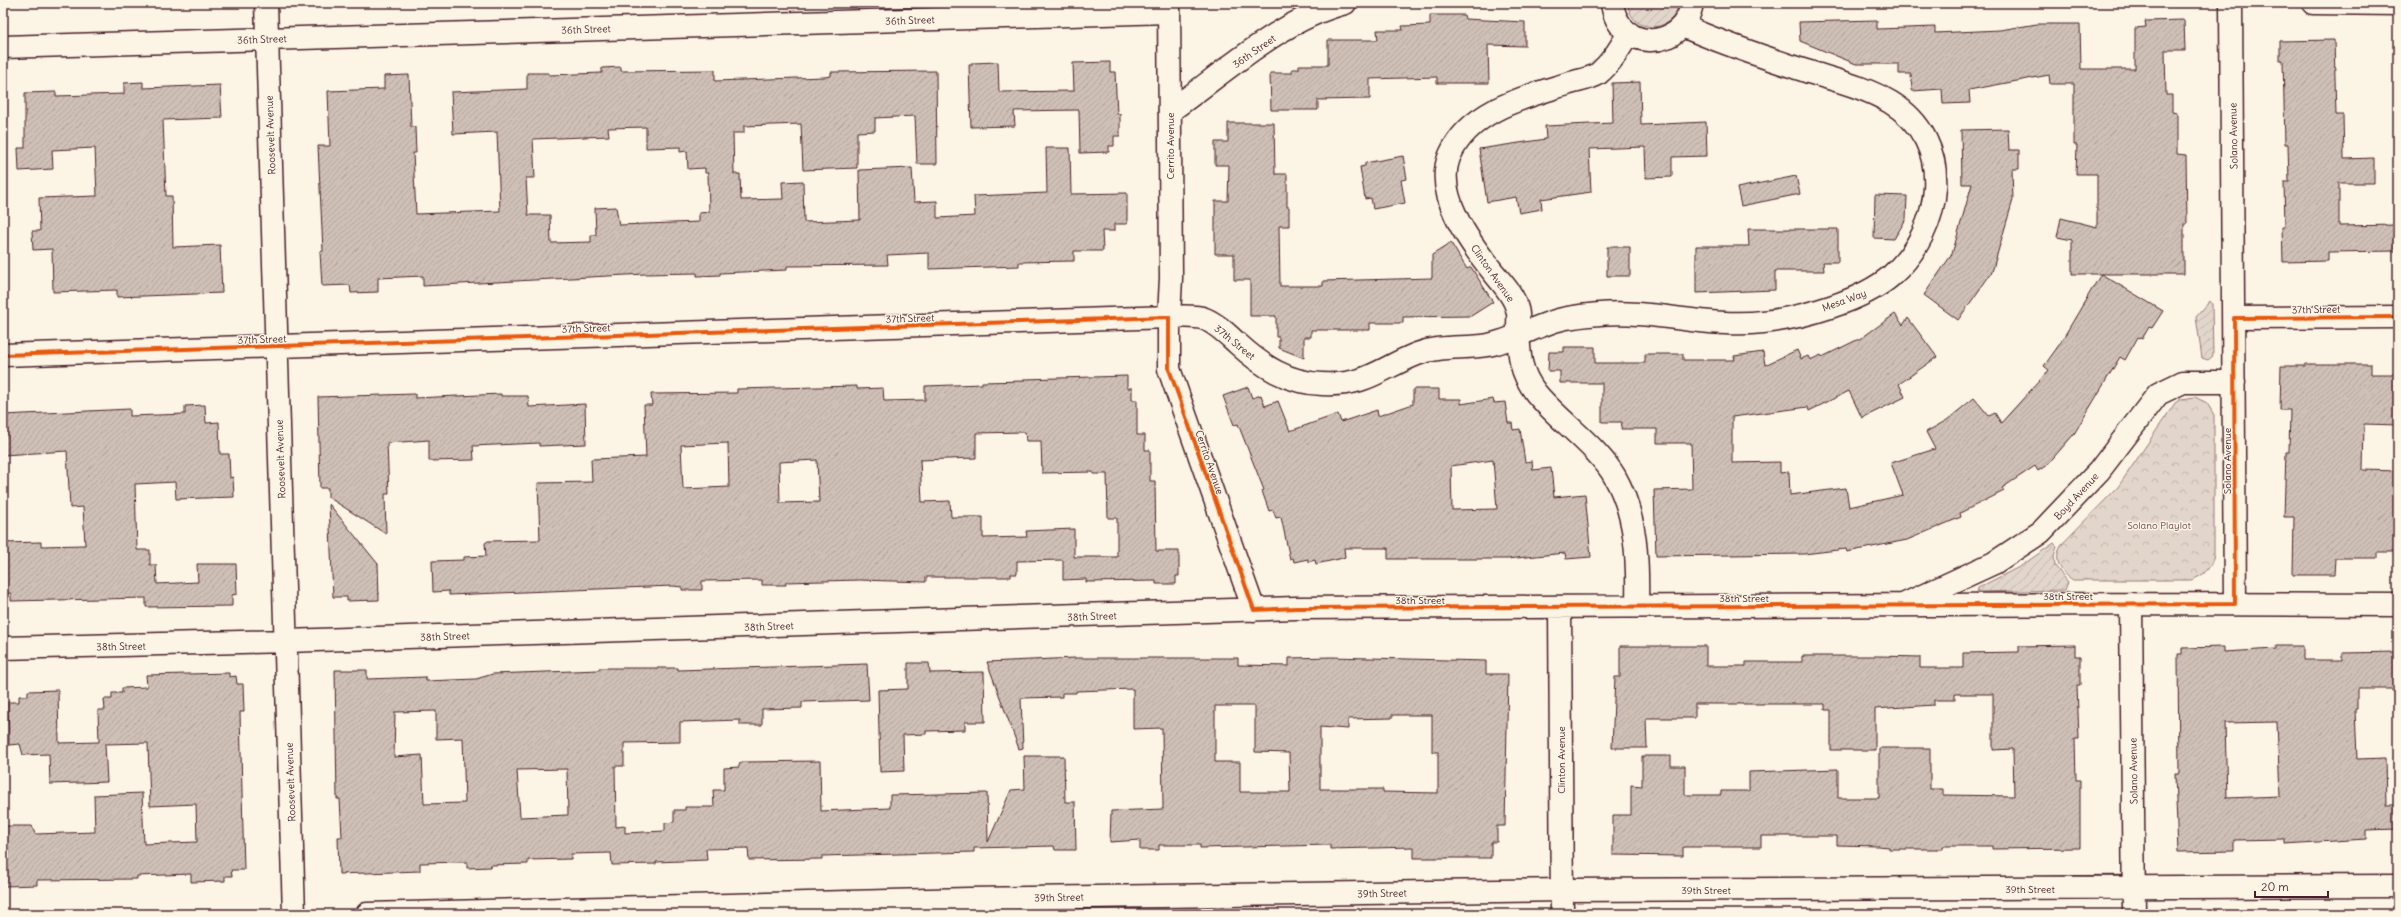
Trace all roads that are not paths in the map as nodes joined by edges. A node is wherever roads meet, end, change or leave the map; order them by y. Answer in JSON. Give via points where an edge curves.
{"nodes":[{"id":1,"x":266,"y":3,"type":"edge"},
{"id":2,"x":1345,"y":3,"type":"edge"},
{"id":3,"x":1612,"y":3,"type":"edge"},
{"id":4,"x":1692,"y":3,"type":"edge"},
{"id":5,"x":2231,"y":3,"type":"edge"},
{"id":6,"x":2313,"y":3,"type":"edge"},
{"id":7,"x":2398,"y":4,"type":"edge"},
{"id":8,"x":1169,"y":7,"type":"edge"},
{"id":9,"x":1683,"y":26,"type":"junction"},
{"id":10,"x":1629,"y":32,"type":"junction"},
{"id":11,"x":267,"y":39,"type":"junction"},
{"id":12,"x":3,"y":47,"type":"edge"},
{"id":13,"x":1170,"y":111,"type":"junction"},
{"id":14,"x":1169,"y":317,"type":"junction"},
{"id":15,"x":2398,"y":317,"type":"edge"},
{"id":16,"x":2234,"y":318,"type":"junction"},
{"id":17,"x":1518,"y":337,"type":"junction"},
{"id":18,"x":276,"y":347,"type":"junction"},
{"id":19,"x":3,"y":355,"type":"edge"},
{"id":20,"x":2234,"y":382,"type":"junction"},
{"id":21,"x":2131,"y":604,"type":"junction"},
{"id":22,"x":2235,"y":604,"type":"junction"},
{"id":23,"x":2398,"y":605,"type":"edge"},
{"id":24,"x":1637,"y":606,"type":"junction"},
{"id":25,"x":1900,"y":606,"type":"junction"},
{"id":26,"x":1560,"y":607,"type":"junction"},
{"id":27,"x":1254,"y":610,"type":"junction"},
{"id":28,"x":286,"y":641,"type":"junction"},
{"id":29,"x":3,"y":648,"type":"edge"},
{"id":30,"x":2398,"y":886,"type":"edge"},
{"id":31,"x":2134,"y":888,"type":"junction"},
{"id":32,"x":1561,"y":890,"type":"junction"},
{"id":33,"x":294,"y":914,"type":"edge"},
{"id":34,"x":367,"y":914,"type":"edge"},
{"id":35,"x":1562,"y":914,"type":"edge"},
{"id":36,"x":2134,"y":914,"type":"edge"}],
"edges":[{"from":1,"to":11,"type":"street","name":"Roosevelt Avenue"},
{"from":2,"to":13,"type":"street","name":"36th Street","via":[[1301,21],[1267,40]]},
{"from":3,"to":10,"type":"street","via":[[1617,19]]},
{"from":4,"to":9,"type":"street","via":[[1690,15]]},
{"from":5,"to":16,"type":"street","name":"Solano Avenue"},
{"from":6,"to":7,"type":"street"},
{"from":8,"to":11,"type":"street","name":"36th Street"},
{"from":8,"to":13,"type":"street","name":"Cerrito Avenue"},
{"from":9,"to":10,"type":"street","via":[[1668,37],[1655,40],[1641,39]]},
{"from":9,"to":17,"type":"street","name":"Mesa Way","via":[[1725,45],[1857,87],[1892,103],[1914,123],[1930,149],[1937,183],[1930,220],[1914,251],[1891,276],[1870,291],[1794,317],[1733,323],[1613,313],[1563,319]]},
{"from":10,"to":17,"type":"street","name":"Clinton Avenue","via":[[1616,56],[1596,75],[1504,105],[1482,119],[1463,136],[1450,156],[1446,179],[1451,204],[1476,250],[1508,292],[1517,309]]},
{"from":11,"to":12,"type":"street","name":"36th Street"},
{"from":11,"to":18,"type":"street","name":"Roosevelt Avenue"},
{"from":13,"to":14,"type":"street","name":"Cerrito Avenue"},
{"from":14,"to":17,"type":"street","name":"37th Street","via":[[1203,317],[1272,371],[1297,382],[1322,384],[1347,384],[1372,378],[1416,355],[1441,347],[1486,345]]},
{"from":14,"to":18,"type":"street","name":"37th Street"},
{"from":14,"to":27,"type":"street","name":"Cerrito Avenue","via":[[1169,369]]},
{"from":15,"to":16,"type":"street","name":"37th Street"},
{"from":16,"to":20,"type":"street","name":"Solano Avenue"},
{"from":17,"to":24,"type":"street","name":"Clinton Avenue","via":[[1521,368],[1536,393],[1590,447],[1614,476],[1630,512],[1635,544]]},
{"from":18,"to":19,"type":"street","name":"37th Street"},
{"from":18,"to":28,"type":"street","name":"Roosevelt Avenue"},
{"from":20,"to":22,"type":"street","name":"Solano Avenue"},
{"from":20,"to":25,"type":"street","name":"Boyd Avenue","via":[[2183,382],[2158,394],[2099,471],[2040,532],[1994,562]]},
{"from":21,"to":22,"type":"street","name":"38th Street"},
{"from":21,"to":25,"type":"street","name":"38th Street"},
{"from":21,"to":31,"type":"street","name":"Solano Avenue"},
{"from":22,"to":23,"type":"street","name":"38th Street"},
{"from":24,"to":25,"type":"street","name":"38th Street"},
{"from":24,"to":26,"type":"street","name":"38th Street"},
{"from":26,"to":27,"type":"street","name":"38th Street"},
{"from":26,"to":32,"type":"street","name":"Clinton Avenue"},
{"from":27,"to":28,"type":"street","name":"38th Street"},
{"from":28,"to":29,"type":"street","name":"38th Street"},
{"from":28,"to":33,"type":"street","name":"Roosevelt Avenue"},
{"from":30,"to":31,"type":"street","name":"39th Street"},
{"from":31,"to":32,"type":"street","name":"39th Street"},
{"from":31,"to":36,"type":"street","name":"Solano Avenue"},
{"from":32,"to":34,"type":"street","name":"39th Street","via":[[969,898]]},
{"from":32,"to":35,"type":"street","name":"Clinton Avenue"}]}
